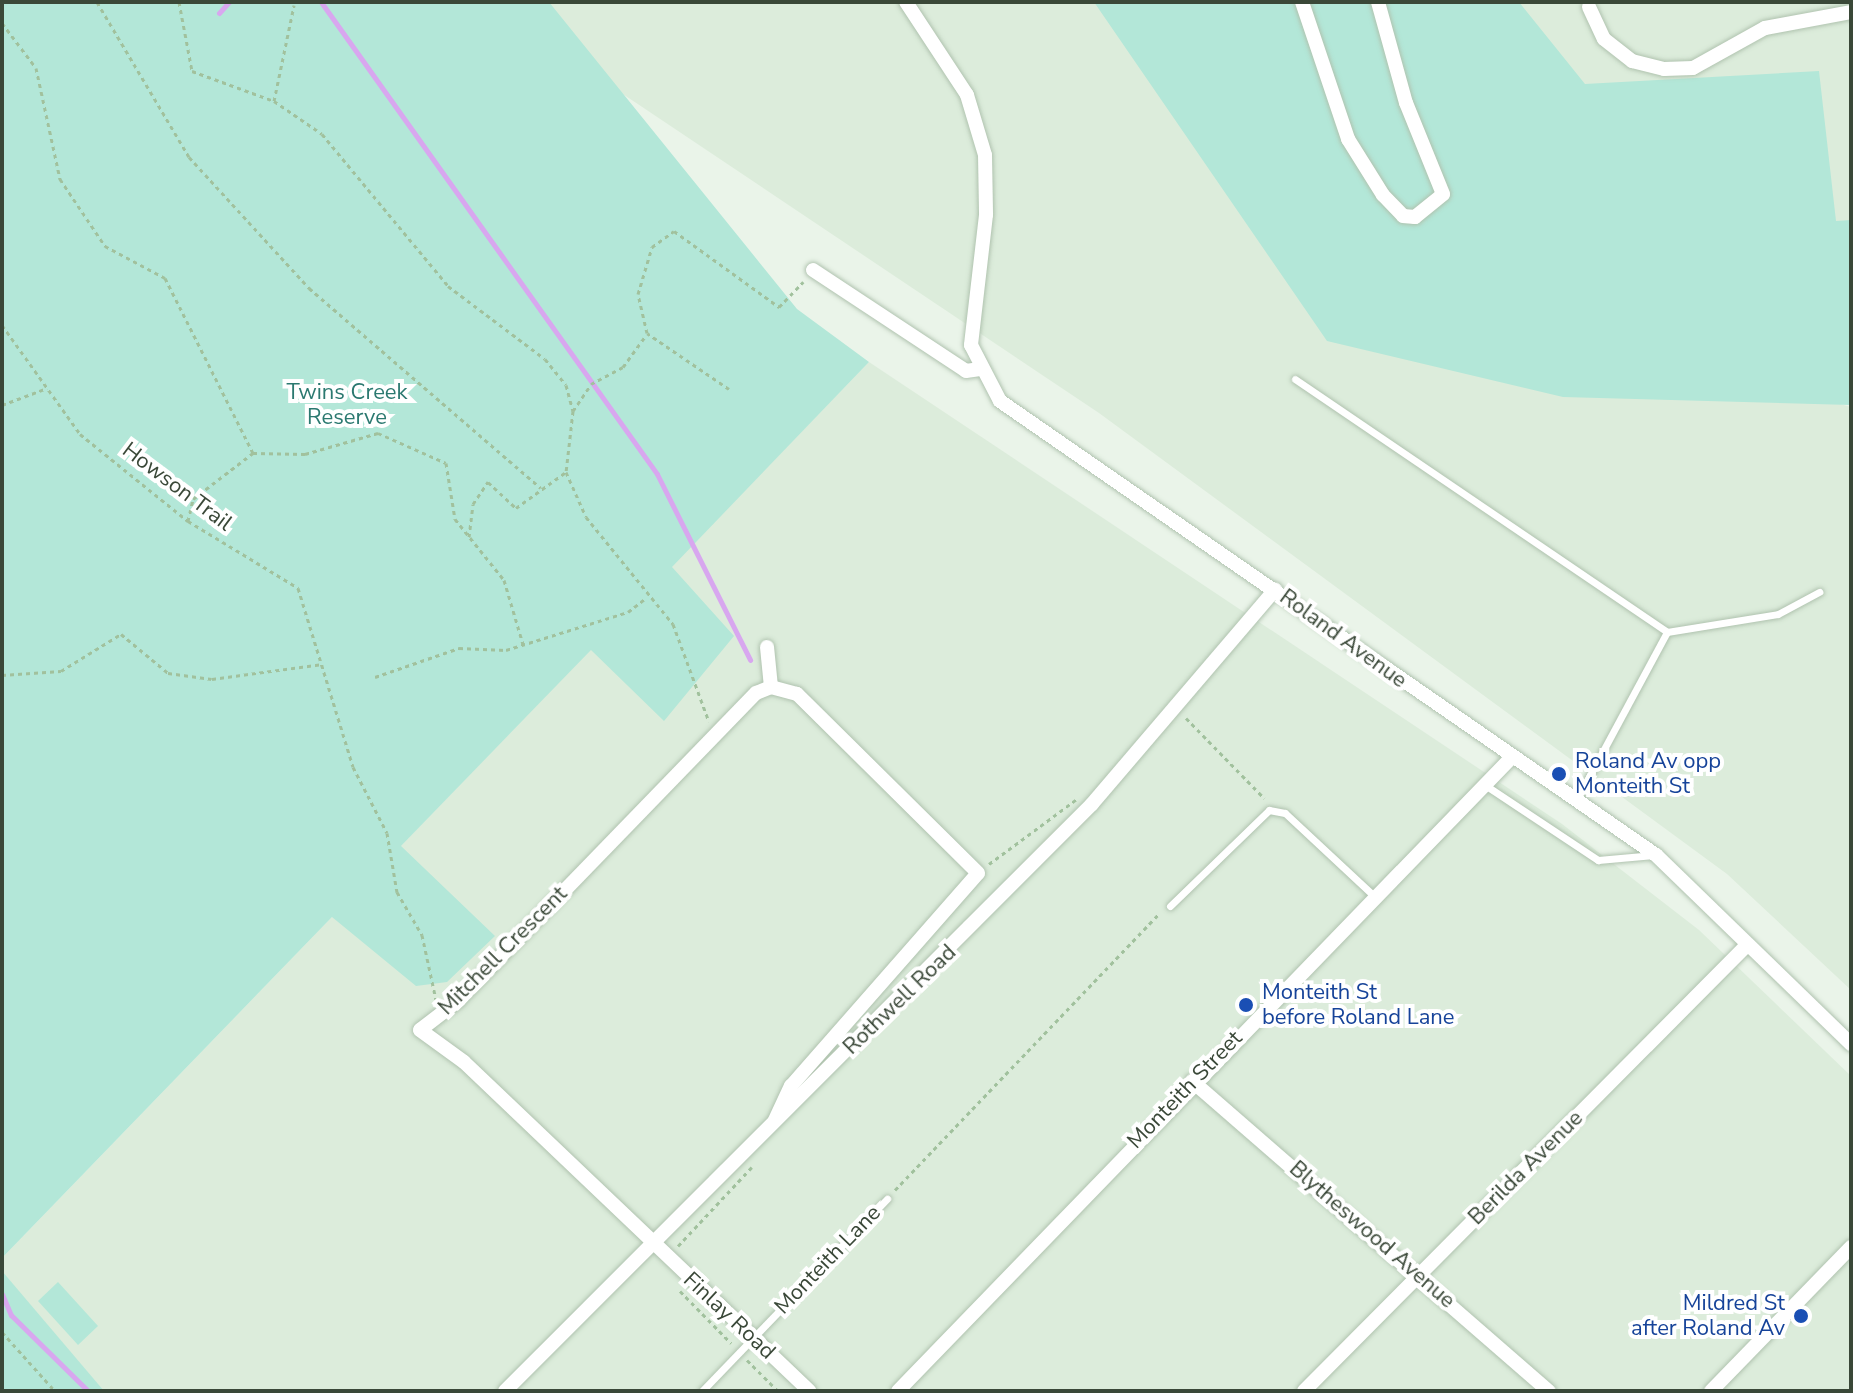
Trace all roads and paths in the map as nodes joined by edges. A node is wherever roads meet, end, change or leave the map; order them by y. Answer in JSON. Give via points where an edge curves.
{"nodes":[{"id":1,"x":97,"y":2,"type":"edge"},
{"id":2,"x":179,"y":2,"type":"edge"},
{"id":3,"x":906,"y":2,"type":"edge"},
{"id":4,"x":1302,"y":2,"type":"edge"},
{"id":5,"x":1378,"y":2,"type":"edge"},
{"id":6,"x":294,"y":5,"type":"dead end"},
{"id":7,"x":1589,"y":7,"type":"dead end"},
{"id":8,"x":1851,"y":12,"type":"edge"},
{"id":9,"x":2,"y":23,"type":"edge"},
{"id":10,"x":274,"y":101,"type":"junction"},
{"id":11,"x":813,"y":270,"type":"joint"},
{"id":12,"x":2,"y":325,"type":"edge"},
{"id":13,"x":647,"y":333,"type":"junction"},
{"id":14,"x":980,"y":369,"type":"junction"},
{"id":15,"x":1295,"y":379,"type":"dead end"},
{"id":16,"x":47,"y":388,"type":"junction"},
{"id":17,"x":729,"y":389,"type":"dead end"},
{"id":18,"x":2,"y":405,"type":"edge"},
{"id":19,"x":573,"y":411,"type":"junction"},
{"id":20,"x":253,"y":453,"type":"junction"},
{"id":21,"x":566,"y":472,"type":"junction"},
{"id":22,"x":541,"y":488,"type":"junction"},
{"id":23,"x":188,"y":521,"type":"junction"},
{"id":24,"x":469,"y":537,"type":"junction"},
{"id":25,"x":1275,"y":590,"type":"junction"},
{"id":26,"x":1819,"y":592,"type":"dead end"},
{"id":27,"x":648,"y":597,"type":"junction"},
{"id":28,"x":1667,"y":632,"type":"junction"},
{"id":29,"x":523,"y":644,"type":"junction"},
{"id":30,"x":767,"y":647,"type":"dead end"},
{"id":31,"x":323,"y":664,"type":"junction"},
{"id":32,"x":2,"y":675,"type":"edge"},
{"id":33,"x":375,"y":677,"type":"dead end"},
{"id":34,"x":771,"y":687,"type":"junction"},
{"id":35,"x":1174,"y":706,"type":"junction"},
{"id":36,"x":714,"y":736,"type":"junction"},
{"id":37,"x":1510,"y":759,"type":"junction"},
{"id":38,"x":1485,"y":785,"type":"junction"},
{"id":39,"x":1071,"y":797,"type":"dead end"},
{"id":40,"x":1575,"y":803,"type":"junction"},
{"id":41,"x":1275,"y":809,"type":"junction"},
{"id":42,"x":1656,"y":855,"type":"junction"},
{"id":43,"x":978,"y":873,"type":"junction"},
{"id":44,"x":1376,"y":899,"type":"junction"},
{"id":45,"x":1170,"y":906,"type":"joint"},
{"id":46,"x":1747,"y":945,"type":"junction"},
{"id":47,"x":439,"y":1016,"type":"junction"},
{"id":48,"x":1851,"y":1044,"type":"edge"},
{"id":49,"x":1192,"y":1081,"type":"junction"},
{"id":50,"x":775,"y":1120,"type":"junction"},
{"id":51,"x":887,"y":1199,"type":"joint"},
{"id":52,"x":650,"y":1241,"type":"junction"},
{"id":53,"x":1851,"y":1247,"type":"edge"},
{"id":54,"x":1419,"y":1273,"type":"junction"},
{"id":55,"x":677,"y":1288,"type":"dead end"},
{"id":56,"x":2,"y":1332,"type":"edge"},
{"id":57,"x":753,"y":1338,"type":"junction"},
{"id":58,"x":740,"y":1352,"type":"junction"},
{"id":59,"x":55,"y":1391,"type":"edge"},
{"id":60,"x":505,"y":1391,"type":"edge"},
{"id":61,"x":702,"y":1391,"type":"edge"},
{"id":62,"x":778,"y":1391,"type":"edge"},
{"id":63,"x":809,"y":1391,"type":"edge"},
{"id":64,"x":898,"y":1391,"type":"edge"},
{"id":65,"x":1304,"y":1391,"type":"edge"},
{"id":66,"x":1549,"y":1391,"type":"edge"},
{"id":67,"x":1711,"y":1391,"type":"edge"}],
"edges":[{"from":1,"to":22,"type":"path","via":[[189,157],[309,288]]},
{"from":2,"to":10,"type":"path","via":[[192,71]]},
{"from":3,"to":14,"type":"street","via":[[967,95],[985,155],[986,215],[970,318]]},
{"from":4,"to":5,"type":"street","via":[[1348,139],[1383,195],[1403,216],[1415,217],[1443,194],[1406,103]]},
{"from":6,"to":10,"type":"path"},
{"from":7,"to":8,"type":"street","via":[[1604,39],[1632,61],[1664,69],[1693,68],[1765,28]]},
{"from":9,"to":20,"type":"path","via":[[36,68],[60,179],[105,246],[165,278]]},
{"from":10,"to":19,"type":"path","via":[[322,134],[448,286],[545,359],[566,385]]},
{"from":11,"to":13,"type":"path","via":[[779,307],[674,231],[652,247],[638,294]]},
{"from":11,"to":14,"type":"street","via":[[966,371]]},
{"from":12,"to":16,"type":"path","name":"Howson Trail"},
{"from":13,"to":17,"type":"path"},
{"from":13,"to":19,"type":"path","via":[[623,367],[591,384]]},
{"from":14,"to":25,"type":"street","name":"Roland Avenue","via":[[1000,401]]},
{"from":15,"to":28,"type":"lane"},
{"from":16,"to":18,"type":"path"},
{"from":16,"to":23,"type":"path","name":"Howson Trail","via":[[80,434]]},
{"from":19,"to":21,"type":"path"},
{"from":20,"to":23,"type":"path","via":[[193,499]]},
{"from":20,"to":24,"type":"path","via":[[305,454],[378,433],[446,463],[455,519]]},
{"from":21,"to":22,"type":"path"},
{"from":21,"to":27,"type":"path","via":[[586,517]]},
{"from":22,"to":24,"type":"path","via":[[516,508],[488,482],[473,504]]},
{"from":23,"to":31,"type":"path","name":"Howson Trail","via":[[298,588]]},
{"from":24,"to":29,"type":"path","via":[[504,580]]},
{"from":25,"to":35,"type":"street","name":"Rothwell Road"},
{"from":25,"to":37,"type":"street","name":"Roland Avenue"},
{"from":26,"to":28,"type":"lane","via":[[1778,614]]},
{"from":27,"to":29,"type":"path","via":[[628,612]]},
{"from":27,"to":36,"type":"path","via":[[673,624]]},
{"from":28,"to":40,"type":"lane"},
{"from":29,"to":33,"type":"path","via":[[459,648]]},
{"from":30,"to":34,"type":"street"},
{"from":31,"to":32,"type":"path","via":[[212,679],[168,673],[121,634],[61,671]]},
{"from":31,"to":47,"type":"path","name":"Howson Trail","via":[[353,767],[387,833],[397,892],[422,935]]},
{"from":34,"to":36,"type":"street","name":"Mitchell Crescent"},
{"from":34,"to":43,"type":"street","via":[[797,694]]},
{"from":35,"to":41,"type":"path"},
{"from":35,"to":50,"type":"street","name":"Rothwell Road","via":[[1092,804]]},
{"from":36,"to":47,"type":"street","name":"Mitchell Crescent"},
{"from":37,"to":38,"type":"street","name":"Monteith Street"},
{"from":37,"to":40,"type":"street","name":"Roland Avenue"},
{"from":38,"to":42,"type":"lane","via":[[1598,860]]},
{"from":38,"to":44,"type":"street","name":"Monteith Street"},
{"from":39,"to":43,"type":"path"},
{"from":40,"to":42,"type":"street","name":"Roland Avenue"},
{"from":41,"to":44,"type":"lane"},
{"from":41,"to":45,"type":"lane"},
{"from":42,"to":46,"type":"street","name":"Roland Avenue"},
{"from":43,"to":50,"type":"street","via":[[791,1086]]},
{"from":44,"to":49,"type":"street","name":"Monteith Street"},
{"from":45,"to":51,"type":"path"},
{"from":46,"to":48,"type":"street","name":"Roland Avenue"},
{"from":46,"to":54,"type":"street","name":"Berilda Avenue"},
{"from":47,"to":52,"type":"street","name":"Mitchell Crescent","via":[[420,1030]]},
{"from":49,"to":54,"type":"street","name":"Blytheswood Avenue"},
{"from":49,"to":64,"type":"street","name":"Monteith Street"},
{"from":50,"to":52,"type":"street","name":"Rothwell Road"},
{"from":51,"to":57,"type":"lane","name":"Monteith Lane"},
{"from":52,"to":57,"type":"street","name":"Finlay Road"},
{"from":52,"to":60,"type":"street","name":"Rothwell Road"},
{"from":53,"to":67,"type":"street"},
{"from":54,"to":65,"type":"street","name":"Berilda Avenue"},
{"from":54,"to":66,"type":"street","name":"Blytheswood Avenue"},
{"from":55,"to":58,"type":"path"},
{"from":56,"to":59,"type":"path"},
{"from":57,"to":58,"type":"lane","name":"Monteith Lane"},
{"from":57,"to":63,"type":"street","name":"Finlay Road"},
{"from":58,"to":61,"type":"lane","name":"Monteith Lane"},
{"from":58,"to":62,"type":"path"}]}
